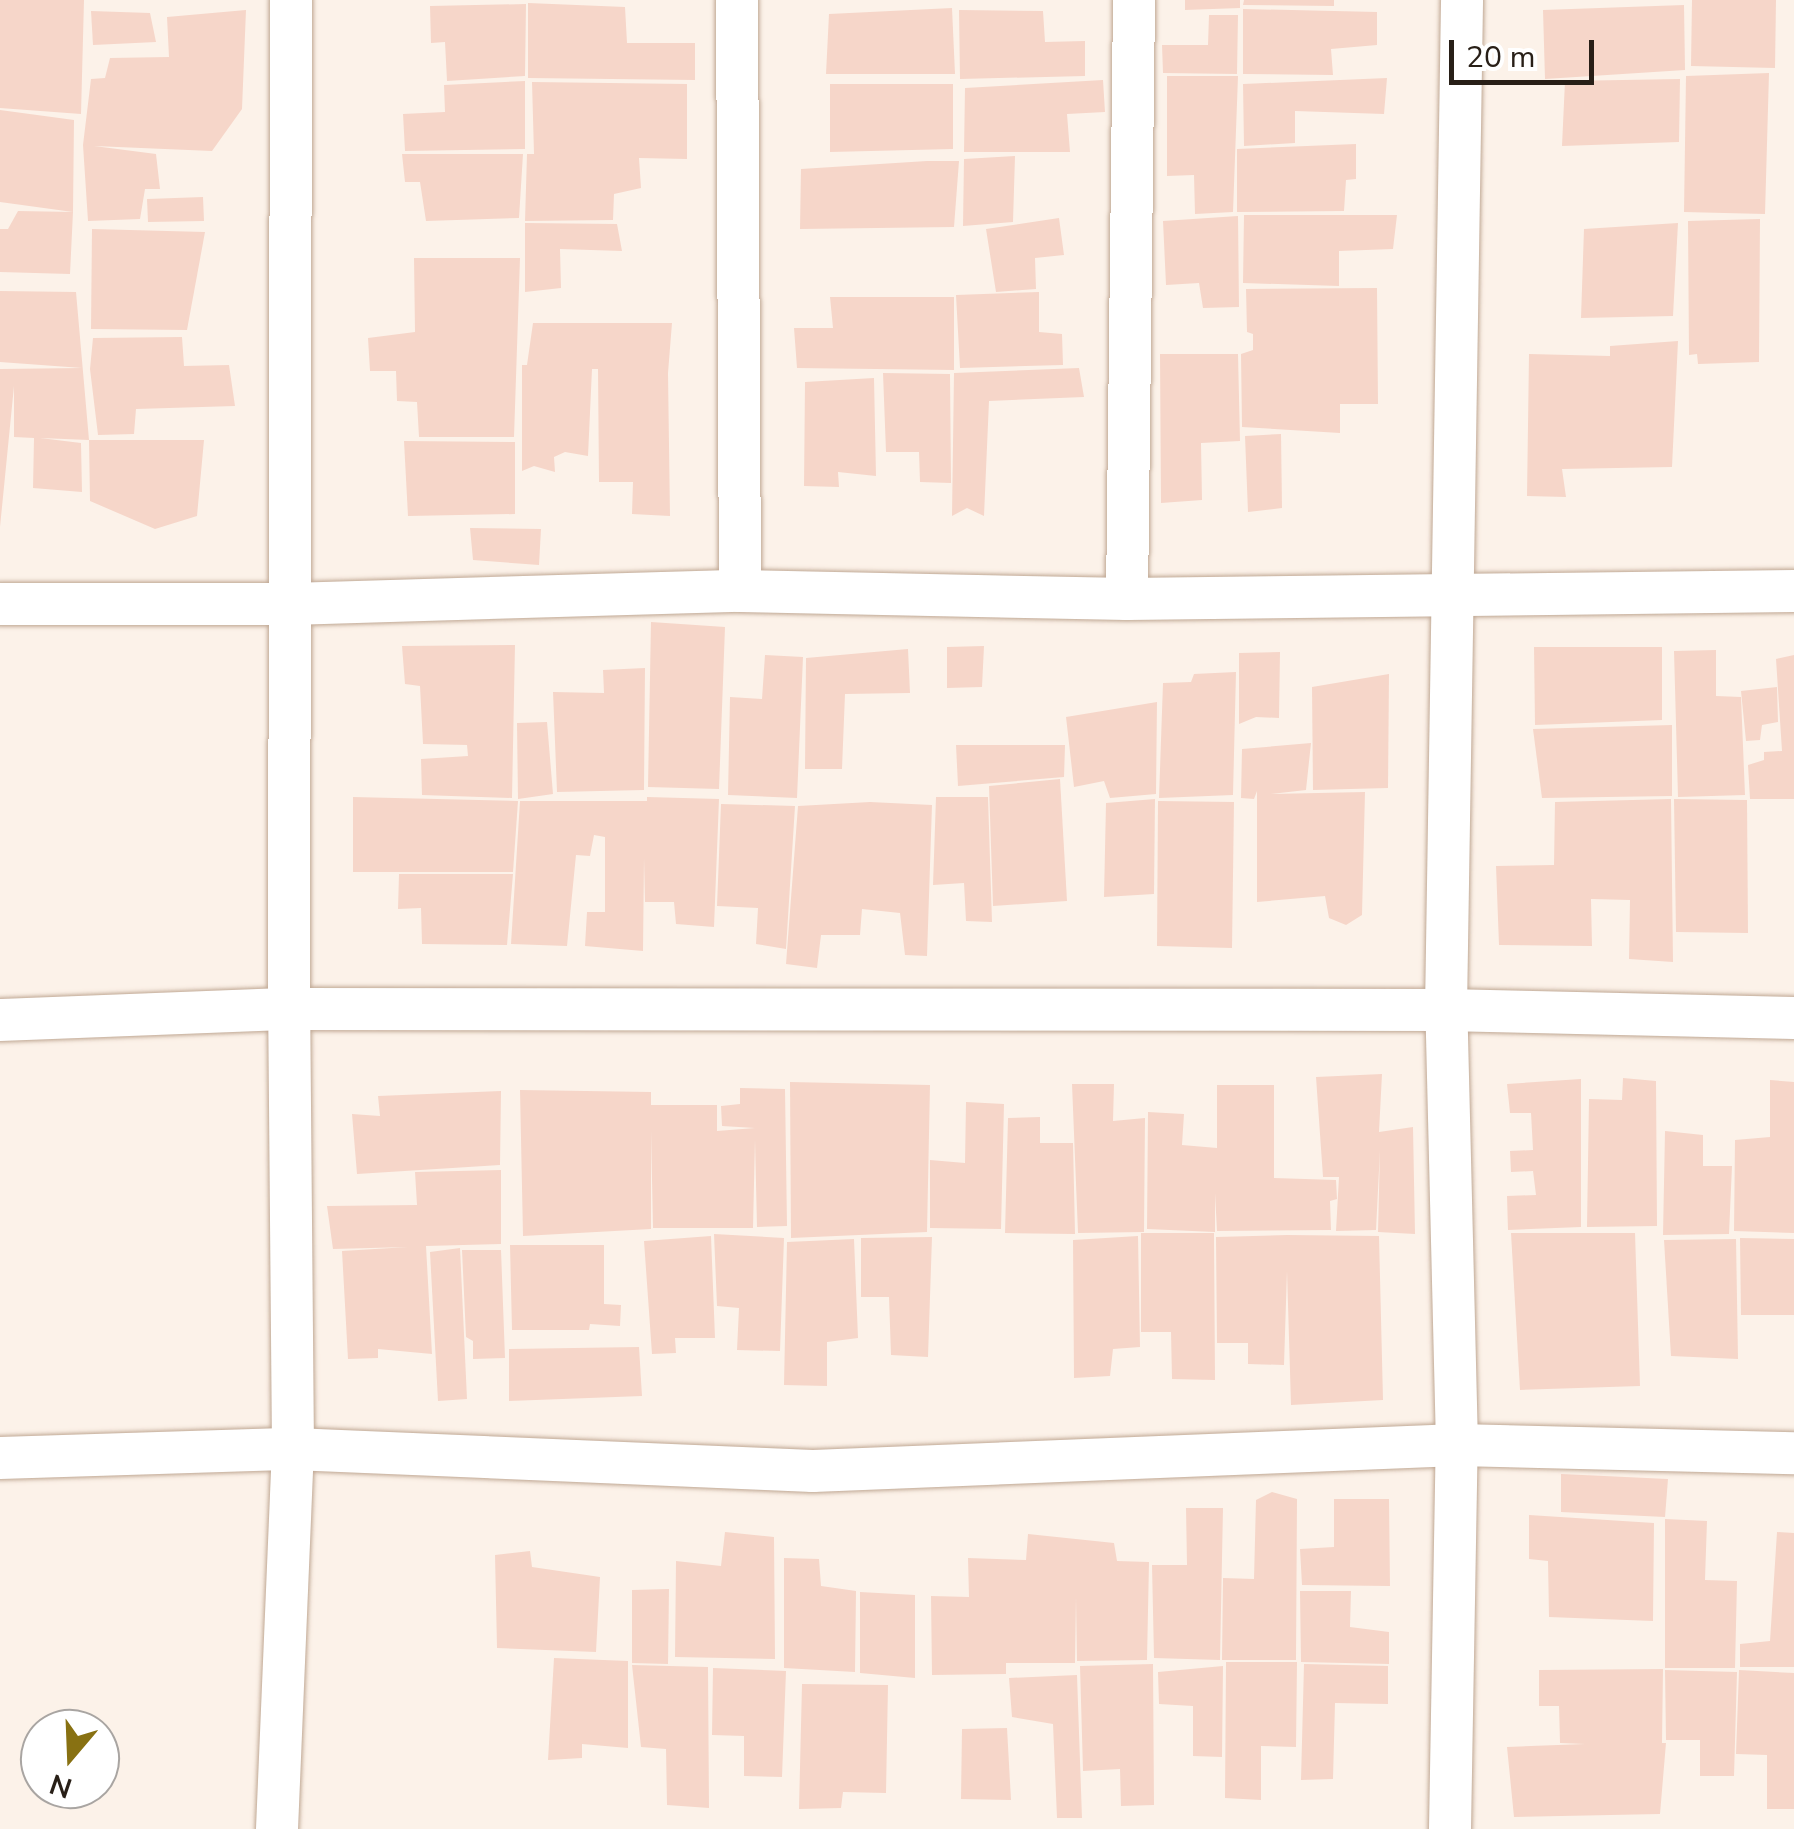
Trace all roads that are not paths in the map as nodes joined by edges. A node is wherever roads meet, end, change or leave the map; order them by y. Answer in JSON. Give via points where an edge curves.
{"nodes":[{"id":1,"x":292,"y":0,"type":"edge"},
{"id":2,"x":737,"y":0,"type":"edge"},
{"id":3,"x":1134,"y":0,"type":"edge"},
{"id":4,"x":1462,"y":0,"type":"edge"},
{"id":5,"x":1794,"y":591,"type":"edge"},
{"id":6,"x":740,"y":592,"type":"junction"},
{"id":7,"x":1452,"y":594,"type":"junction"},
{"id":8,"x":1127,"y":600,"type":"junction"},
{"id":9,"x":0,"y":604,"type":"edge"},
{"id":10,"x":290,"y":604,"type":"junction"},
{"id":11,"x":289,"y":1009,"type":"junction"},
{"id":12,"x":1446,"y":1010,"type":"junction"},
{"id":13,"x":1794,"y":1018,"type":"edge"},
{"id":14,"x":0,"y":1020,"type":"edge"},
{"id":15,"x":1457,"y":1445,"type":"junction"},
{"id":16,"x":293,"y":1450,"type":"junction"},
{"id":17,"x":1794,"y":1453,"type":"edge"},
{"id":18,"x":0,"y":1458,"type":"edge"},
{"id":19,"x":276,"y":1829,"type":"edge"},
{"id":20,"x":1450,"y":1829,"type":"edge"}],
"edges":[{"from":1,"to":10,"type":"street"},
{"from":2,"to":6,"type":"street"},
{"from":3,"to":8,"type":"street"},
{"from":4,"to":7,"type":"street"},
{"from":5,"to":7,"type":"street"},
{"from":6,"to":8,"type":"street"},
{"from":6,"to":10,"type":"street"},
{"from":7,"to":8,"type":"street"},
{"from":7,"to":12,"type":"street"},
{"from":9,"to":10,"type":"street"},
{"from":10,"to":11,"type":"street"},
{"from":11,"to":12,"type":"street"},
{"from":11,"to":14,"type":"street"},
{"from":11,"to":16,"type":"street"},
{"from":12,"to":13,"type":"street"},
{"from":12,"to":15,"type":"street"},
{"from":15,"to":16,"type":"street","via":[[814,1472]]},
{"from":15,"to":17,"type":"street"},
{"from":15,"to":20,"type":"street"},
{"from":16,"to":18,"type":"street"},
{"from":16,"to":19,"type":"street"}]}
